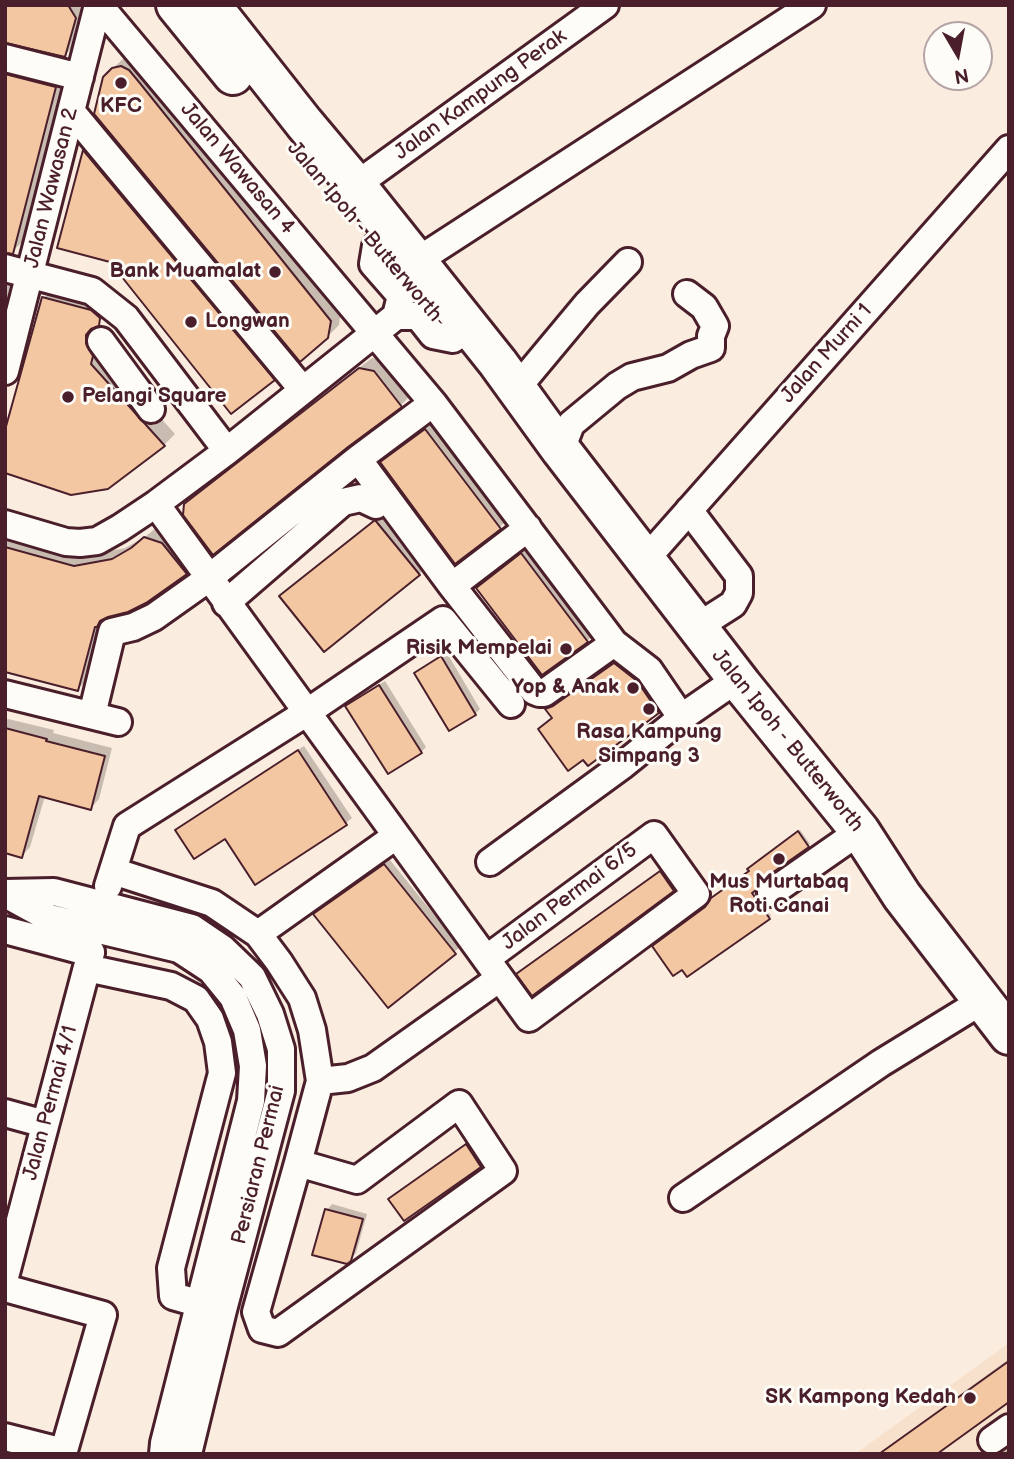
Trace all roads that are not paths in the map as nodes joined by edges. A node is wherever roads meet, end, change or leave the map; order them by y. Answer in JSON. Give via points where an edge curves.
{"nodes":[{"id":1,"x":99,"y":5,"type":"edge"},
{"id":2,"x":176,"y":5,"type":"edge"},
{"id":3,"x":211,"y":5,"type":"edge"},
{"id":4,"x":812,"y":5,"type":"edge"},
{"id":5,"x":601,"y":6,"type":"edge"},
{"id":6,"x":5,"y":58,"type":"edge"},
{"id":7,"x":80,"y":77,"type":"junction"},
{"id":8,"x":71,"y":111,"type":"junction"},
{"id":9,"x":1009,"y":149,"type":"edge"},
{"id":10,"x":356,"y":186,"type":"junction"},
{"id":11,"x":376,"y":246,"type":"junction"},
{"id":12,"x":417,"y":261,"type":"junction"},
{"id":13,"x":628,"y":262,"type":"dead end"},
{"id":14,"x":18,"y":271,"type":"edge"},
{"id":15,"x":687,"y":294,"type":"dead end"},
{"id":16,"x":396,"y":316,"type":"junction"},
{"id":17,"x":375,"y":333,"type":"junction"},
{"id":18,"x":453,"y":339,"type":"junction"},
{"id":19,"x":101,"y":341,"type":"dead end"},
{"id":20,"x":160,"y":364,"type":"junction"},
{"id":21,"x":5,"y":371,"type":"edge"},
{"id":22,"x":132,"y":383,"type":"junction"},
{"id":23,"x":517,"y":388,"type":"junction"},
{"id":24,"x":303,"y":390,"type":"junction"},
{"id":25,"x":433,"y":402,"type":"junction"},
{"id":26,"x":151,"y":409,"type":"dead end"},
{"id":27,"x":571,"y":429,"type":"junction"},
{"id":28,"x":227,"y":451,"type":"junction"},
{"id":29,"x":358,"y":459,"type":"junction"},
{"id":30,"x":156,"y":504,"type":"junction"},
{"id":31,"x":376,"y":505,"type":"dead end"},
{"id":32,"x":689,"y":510,"type":"junction"},
{"id":33,"x":5,"y":524,"type":"edge"},
{"id":34,"x":528,"y":528,"type":"junction"},
{"id":35,"x":646,"y":559,"type":"junction"},
{"id":36,"x":209,"y":578,"type":"junction"},
{"id":37,"x":452,"y":586,"type":"junction"},
{"id":38,"x":226,"y":603,"type":"junction"},
{"id":39,"x":697,"y":627,"type":"junction"},
{"id":40,"x":614,"y":643,"type":"junction"},
{"id":41,"x":737,"y":679,"type":"junction"},
{"id":42,"x":5,"y":694,"type":"edge"},
{"id":43,"x":510,"y":704,"type":"dead end"},
{"id":44,"x":306,"y":713,"type":"junction"},
{"id":45,"x":92,"y":715,"type":"junction"},
{"id":46,"x":685,"y":715,"type":"junction"},
{"id":47,"x":118,"y":722,"type":"dead end"},
{"id":48,"x":860,"y":831,"type":"junction"},
{"id":49,"x":396,"y":836,"type":"junction"},
{"id":50,"x":489,"y":863,"type":"dead end"},
{"id":51,"x":113,"y":871,"type":"junction"},
{"id":52,"x":771,"y":893,"type":"dead end"},
{"id":53,"x":5,"y":894,"type":"edge"},
{"id":54,"x":5,"y":930,"type":"edge"},
{"id":55,"x":258,"y":934,"type":"junction"},
{"id":56,"x":94,"y":939,"type":"junction"},
{"id":57,"x":493,"y":969,"type":"junction"},
{"id":58,"x":998,"y":1013,"type":"edge"},
{"id":59,"x":320,"y":1081,"type":"junction"},
{"id":60,"x":5,"y":1113,"type":"edge"},
{"id":61,"x":46,"y":1124,"type":"junction"},
{"id":62,"x":298,"y":1163,"type":"junction"},
{"id":63,"x":683,"y":1198,"type":"dead end"},
{"id":64,"x":5,"y":1277,"type":"edge"},
{"id":65,"x":5,"y":1288,"type":"edge"},
{"id":66,"x":211,"y":1307,"type":"junction"},
{"id":67,"x":5,"y":1437,"type":"edge"},
{"id":68,"x":63,"y":1453,"type":"edge"},
{"id":69,"x":163,"y":1454,"type":"edge"},
{"id":70,"x":188,"y":1454,"type":"edge"}],
"edges":[{"from":1,"to":7,"type":"street","name":"Jalan Wawasan 2"},
{"from":1,"to":17,"type":"street","name":"Jalan Wawasan 4"},
{"from":2,"to":11,"type":"highway","name":"Jalan Ipoh - Butterworth"},
{"from":3,"to":10,"type":"highway","name":"Jalan Ipoh - Butterworth"},
{"from":4,"to":12,"type":"street"},
{"from":5,"to":10,"type":"street","name":"Jalan Kampung Perak"},
{"from":6,"to":7,"type":"street"},
{"from":7,"to":8,"type":"street","name":"Jalan Wawasan 2"},
{"from":8,"to":14,"type":"street","name":"Jalan Wawasan 2"},
{"from":8,"to":24,"type":"street"},
{"from":9,"to":32,"type":"street","name":"Jalan Murni 1"},
{"from":10,"to":12,"type":"highway","name":"Jalan Ipoh - Butterworth"},
{"from":11,"to":16,"type":"street","via":[[373,264],[401,296]]},
{"from":11,"to":18,"type":"highway","name":"Jalan Ipoh - Butterworth"},
{"from":12,"to":23,"type":"highway","name":"Jalan Ipoh - Butterworth"},
{"from":13,"to":23,"type":"street"},
{"from":14,"to":20,"type":"street","via":[[92,291],[126,318]]},
{"from":14,"to":21,"type":"street","name":"Jalan Wawasan 2"},
{"from":15,"to":27,"type":"street","via":[[704,307],[715,326],[711,348],[624,381]]},
{"from":16,"to":17,"type":"street"},
{"from":16,"to":18,"type":"street","via":[[418,316],[433,335]]},
{"from":17,"to":24,"type":"street"},
{"from":17,"to":25,"type":"street","name":"Jalan Wawasan 4"},
{"from":18,"to":27,"type":"highway","name":"Jalan Ipoh - Butterworth","via":[[481,373]]},
{"from":19,"to":22,"type":"street"},
{"from":20,"to":22,"type":"street"},
{"from":20,"to":28,"type":"street"},
{"from":22,"to":26,"type":"street"},
{"from":23,"to":27,"type":"highway","name":"Jalan Ipoh - Butterworth"},
{"from":24,"to":28,"type":"street"},
{"from":25,"to":29,"type":"street"},
{"from":25,"to":34,"type":"street","name":"Jalan Wawasan 4"},
{"from":27,"to":35,"type":"highway","name":"Jalan Ipoh - Butterworth"},
{"from":28,"to":30,"type":"street"},
{"from":29,"to":36,"type":"street"},
{"from":29,"to":37,"type":"street"},
{"from":30,"to":33,"type":"street","via":[[97,541],[66,542]]},
{"from":30,"to":36,"type":"street"},
{"from":31,"to":38,"type":"street","via":[[361,498],[343,502]]},
{"from":32,"to":35,"type":"street","name":"Jalan Murni 1"},
{"from":32,"to":39,"type":"street","via":[[739,576],[739,593],[733,604]]},
{"from":34,"to":37,"type":"street"},
{"from":34,"to":40,"type":"street","name":"Jalan Wawasan 4"},
{"from":35,"to":39,"type":"highway","name":"Jalan Ipoh - Butterworth"},
{"from":36,"to":38,"type":"street"},
{"from":36,"to":45,"type":"street","via":[[154,617],[112,632]]},
{"from":37,"to":40,"type":"street","via":[[539,693]]},
{"from":38,"to":44,"type":"street"},
{"from":39,"to":41,"type":"highway","name":"Jalan Ipoh - Butterworth"},
{"from":40,"to":46,"type":"street","name":"Jalan Wawasan 4","via":[[649,670],[679,714]]},
{"from":41,"to":46,"type":"street"},
{"from":41,"to":48,"type":"highway","name":"Jalan Ipoh - Butterworth"},
{"from":42,"to":45,"type":"street"},
{"from":43,"to":44,"type":"street","name":"Jalan Permai 4/1","via":[[443,620]]},
{"from":44,"to":49,"type":"street"},
{"from":44,"to":51,"type":"street","name":"Jalan Permai 4/1","via":[[127,826]]},
{"from":45,"to":47,"type":"street"},
{"from":46,"to":50,"type":"street"},
{"from":48,"to":52,"type":"street"},
{"from":48,"to":58,"type":"highway","name":"Jalan Ipoh - Butterworth","via":[[902,896]]},
{"from":49,"to":55,"type":"street"},
{"from":49,"to":57,"type":"street"},
{"from":51,"to":55,"type":"street","via":[[212,904]]},
{"from":51,"to":56,"type":"street","name":"Jalan Permai 4/1"},
{"from":53,"to":56,"type":"street","name":"Persiaran Permai","via":[[54,892]]},
{"from":54,"to":56,"type":"street"},
{"from":55,"to":59,"type":"street","via":[[302,998]]},
{"from":56,"to":61,"type":"street","name":"Jalan Permai 4/1"},
{"from":56,"to":66,"type":"street","via":[[197,999],[218,1042],[222,1073],[171,1268],[173,1296]]},
{"from":56,"to":66,"type":"street","name":"Persiaran Permai","via":[[192,928],[252,977],[270,1014],[281,1049],[281,1091]]},
{"from":57,"to":57,"type":"street","name":"Jalan Permai 6/5","via":[[654,835],[696,894],[528,1017]]},
{"from":57,"to":59,"type":"street","name":"Jalan Permai 6/5","via":[[373,1068],[348,1078]]},
{"from":58,"to":63,"type":"street","via":[[881,1063]]},
{"from":59,"to":62,"type":"street"},
{"from":60,"to":61,"type":"street"},
{"from":61,"to":64,"type":"street","name":"Jalan Permai 4/1"},
{"from":62,"to":62,"type":"street","via":[[357,1180],[459,1104],[503,1171],[278,1332],[262,1329],[256,1312]]},
{"from":65,"to":68,"type":"street","via":[[103,1315]]},
{"from":66,"to":69,"type":"street","name":"Persiaran Permai"},
{"from":66,"to":70,"type":"street","name":"Persiaran Permai"},
{"from":67,"to":68,"type":"street"}]}
